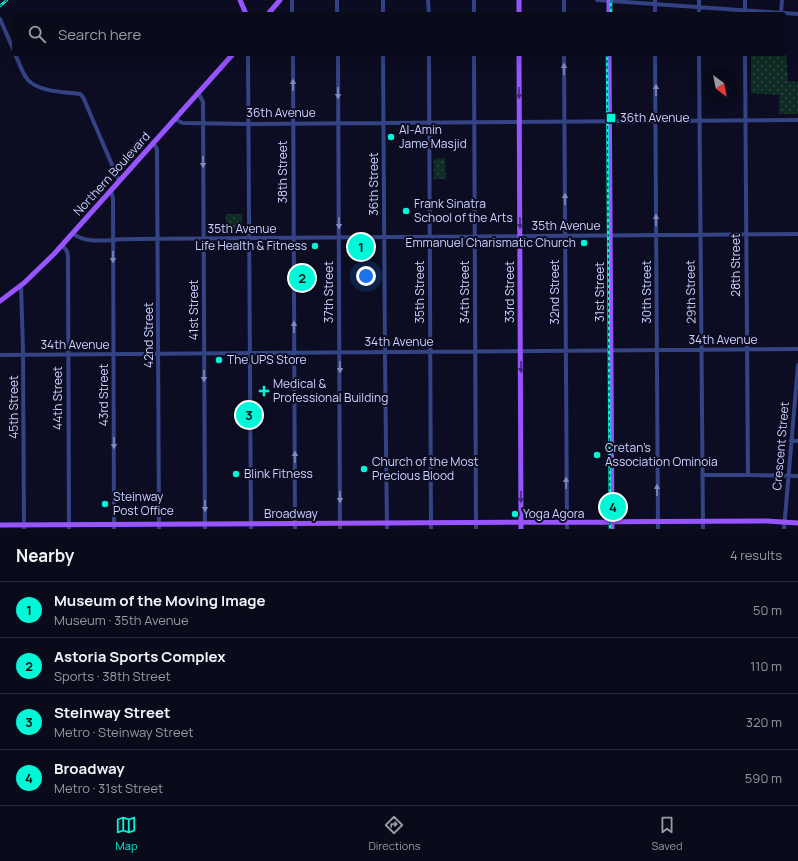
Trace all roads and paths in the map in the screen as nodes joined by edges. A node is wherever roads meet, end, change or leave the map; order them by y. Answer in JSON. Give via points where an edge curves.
{"nodes":[{"id":1,"x":280,"y":0,"type":"edge"},
{"id":2,"x":292,"y":0,"type":"edge"},
{"id":3,"x":337,"y":0,"type":"edge"},
{"id":4,"x":382,"y":0,"type":"edge"},
{"id":5,"x":428,"y":0,"type":"edge"},
{"id":6,"x":474,"y":0,"type":"edge"},
{"id":7,"x":519,"y":0,"type":"edge"},
{"id":8,"x":564,"y":0,"type":"edge"},
{"id":9,"x":597,"y":0,"type":"edge"},
{"id":10,"x":609,"y":0,"type":"edge"},
{"id":11,"x":699,"y":0,"type":"edge"},
{"id":12,"x":745,"y":0,"type":"edge"},
{"id":13,"x":782,"y":0,"type":"edge"},
{"id":14,"x":240,"y":1,"type":"edge"},
{"id":15,"x":655,"y":2,"type":"edge"},
{"id":16,"x":699,"y":8,"type":"junction"},
{"id":17,"x":245,"y":12,"type":"edge"},
{"id":18,"x":270,"y":12,"type":"edge"},
{"id":19,"x":292,"y":12,"type":"edge"},
{"id":20,"x":337,"y":12,"type":"edge"},
{"id":21,"x":383,"y":12,"type":"edge"},
{"id":22,"x":429,"y":12,"type":"edge"},
{"id":23,"x":474,"y":12,"type":"edge"},
{"id":24,"x":519,"y":12,"type":"edge"},
{"id":25,"x":564,"y":12,"type":"edge"},
{"id":26,"x":609,"y":12,"type":"edge"},
{"id":27,"x":699,"y":12,"type":"edge"},
{"id":28,"x":745,"y":12,"type":"edge"},
{"id":29,"x":781,"y":12,"type":"edge"},
{"id":30,"x":786,"y":13,"type":"edge"},
{"id":31,"x":798,"y":14,"type":"edge"},
{"id":32,"x":0,"y":19,"type":"edge"},
{"id":33,"x":1,"y":27,"type":"edge"},
{"id":34,"x":12,"y":47,"type":"edge"},
{"id":35,"x":16,"y":56,"type":"edge"},
{"id":36,"x":230,"y":56,"type":"edge"},
{"id":37,"x":248,"y":56,"type":"edge"},
{"id":38,"x":293,"y":56,"type":"edge"},
{"id":39,"x":338,"y":56,"type":"edge"},
{"id":40,"x":383,"y":56,"type":"edge"},
{"id":41,"x":429,"y":56,"type":"edge"},
{"id":42,"x":474,"y":56,"type":"edge"},
{"id":43,"x":519,"y":56,"type":"edge"},
{"id":44,"x":564,"y":56,"type":"edge"},
{"id":45,"x":609,"y":56,"type":"edge"},
{"id":46,"x":656,"y":56,"type":"edge"},
{"id":47,"x":700,"y":56,"type":"edge"},
{"id":48,"x":745,"y":56,"type":"edge"},
{"id":49,"x":198,"y":92,"type":"junction"},
{"id":50,"x":174,"y":119,"type":"junction"},
{"id":51,"x":656,"y":120,"type":"junction"},
{"id":52,"x":700,"y":120,"type":"junction"},
{"id":53,"x":745,"y":120,"type":"junction"},
{"id":54,"x":798,"y":120,"type":"edge"},
{"id":55,"x":564,"y":121,"type":"junction"},
{"id":56,"x":609,"y":121,"type":"junction"},
{"id":57,"x":429,"y":122,"type":"junction"},
{"id":58,"x":474,"y":122,"type":"junction"},
{"id":59,"x":519,"y":122,"type":"junction"},
{"id":60,"x":202,"y":123,"type":"junction"},
{"id":61,"x":293,"y":123,"type":"junction"},
{"id":62,"x":338,"y":123,"type":"junction"},
{"id":63,"x":384,"y":123,"type":"junction"},
{"id":64,"x":249,"y":124,"type":"junction"},
{"id":65,"x":153,"y":142,"type":"junction"},
{"id":66,"x":119,"y":181,"type":"junction"},
{"id":67,"x":110,"y":190,"type":"junction"},
{"id":68,"x":72,"y":233,"type":"junction"},
{"id":69,"x":798,"y":234,"type":"edge"},
{"id":70,"x":656,"y":235,"type":"junction"},
{"id":71,"x":700,"y":235,"type":"junction"},
{"id":72,"x":746,"y":235,"type":"junction"},
{"id":73,"x":520,"y":236,"type":"junction"},
{"id":74,"x":565,"y":236,"type":"junction"},
{"id":75,"x":610,"y":236,"type":"junction"},
{"id":76,"x":430,"y":237,"type":"junction"},
{"id":77,"x":475,"y":237,"type":"junction"},
{"id":78,"x":294,"y":238,"type":"junction"},
{"id":79,"x":339,"y":238,"type":"junction"},
{"id":80,"x":384,"y":238,"type":"junction"},
{"id":81,"x":158,"y":239,"type":"junction"},
{"id":82,"x":203,"y":239,"type":"junction"},
{"id":83,"x":250,"y":239,"type":"junction"},
{"id":84,"x":113,"y":240,"type":"junction"},
{"id":85,"x":62,"y":245,"type":"junction"},
{"id":86,"x":21,"y":285,"type":"junction"},
{"id":87,"x":0,"y":301,"type":"edge"},
{"id":88,"x":747,"y":349,"type":"junction"},
{"id":89,"x":798,"y":349,"type":"edge"},
{"id":90,"x":611,"y":350,"type":"junction"},
{"id":91,"x":657,"y":350,"type":"junction"},
{"id":92,"x":702,"y":350,"type":"junction"},
{"id":93,"x":520,"y":351,"type":"junction"},
{"id":94,"x":566,"y":351,"type":"junction"},
{"id":95,"x":385,"y":352,"type":"junction"},
{"id":96,"x":430,"y":352,"type":"junction"},
{"id":97,"x":475,"y":352,"type":"junction"},
{"id":98,"x":250,"y":353,"type":"junction"},
{"id":99,"x":294,"y":353,"type":"junction"},
{"id":100,"x":340,"y":353,"type":"junction"},
{"id":101,"x":113,"y":354,"type":"junction"},
{"id":102,"x":159,"y":354,"type":"junction"},
{"id":103,"x":204,"y":354,"type":"junction"},
{"id":104,"x":0,"y":355,"type":"edge"},
{"id":105,"x":23,"y":355,"type":"junction"},
{"id":106,"x":68,"y":355,"type":"junction"},
{"id":107,"x":798,"y":365,"type":"edge"},
{"id":108,"x":791,"y":441,"type":"junction"},
{"id":109,"x":798,"y":441,"type":"edge"},
{"id":110,"x":702,"y":475,"type":"junction"},
{"id":111,"x":748,"y":475,"type":"junction"},
{"id":112,"x":788,"y":476,"type":"junction"},
{"id":113,"x":798,"y":476,"type":"edge"},
{"id":114,"x":566,"y":522,"type":"junction"},
{"id":115,"x":612,"y":522,"type":"junction"},
{"id":116,"x":658,"y":522,"type":"junction"},
{"id":117,"x":703,"y":522,"type":"junction"},
{"id":118,"x":785,"y":522,"type":"junction"},
{"id":119,"x":476,"y":523,"type":"junction"},
{"id":120,"x":521,"y":523,"type":"junction"},
{"id":121,"x":798,"y":523,"type":"edge"},
{"id":122,"x":0,"y":525,"type":"edge"},
{"id":123,"x":295,"y":526,"type":"edge"},
{"id":124,"x":387,"y":526,"type":"edge"},
{"id":125,"x":431,"y":526,"type":"edge"},
{"id":126,"x":24,"y":527,"type":"edge"},
{"id":127,"x":69,"y":527,"type":"edge"},
{"id":128,"x":114,"y":527,"type":"edge"},
{"id":129,"x":159,"y":527,"type":"edge"},
{"id":130,"x":205,"y":527,"type":"edge"},
{"id":131,"x":251,"y":527,"type":"edge"},
{"id":132,"x":340,"y":527,"type":"edge"},
{"id":133,"x":476,"y":529,"type":"edge"},
{"id":134,"x":521,"y":529,"type":"edge"},
{"id":135,"x":567,"y":529,"type":"edge"},
{"id":136,"x":612,"y":529,"type":"edge"},
{"id":137,"x":658,"y":529,"type":"edge"},
{"id":138,"x":703,"y":529,"type":"edge"},
{"id":139,"x":784,"y":529,"type":"edge"}],
"edges":[{"from":1,"to":18,"type":"main road"},
{"from":2,"to":19,"type":"street"},
{"from":3,"to":20,"type":"street"},
{"from":4,"to":21,"type":"street"},
{"from":5,"to":22,"type":"street"},
{"from":6,"to":23,"type":"street"},
{"from":7,"to":24,"type":"main road"},
{"from":8,"to":25,"type":"street"},
{"from":9,"to":10,"type":"street"},
{"from":10,"to":15,"type":"street"},
{"from":10,"to":26,"type":"main road"},
{"from":11,"to":16,"type":"street"},
{"from":12,"to":28,"type":"street"},
{"from":13,"to":29,"type":"street"},
{"from":14,"to":17,"type":"main road"},
{"from":15,"to":16,"type":"street"},
{"from":16,"to":27,"type":"street"},
{"from":16,"to":28,"type":"street"},
{"from":30,"to":31,"type":"street"},
{"from":32,"to":33,"type":"street"},
{"from":33,"to":34,"type":"street"},
{"from":35,"to":66,"type":"street","via":[[28,80],[36,86],[80,94],[84,98]]},
{"from":36,"to":49,"type":"main road","name":"Northern Boulevard"},
{"from":37,"to":64,"type":"street"},
{"from":61,"to":38,"type":"street","name":"38th Street","one_way":true},
{"from":39,"to":62,"type":"street","name":"37th Street","one_way":true},
{"from":40,"to":63,"type":"street","name":"36th Street"},
{"from":41,"to":57,"type":"street","name":"35th Street"},
{"from":42,"to":58,"type":"street","name":"34th Street"},
{"from":43,"to":59,"type":"main road","name":"33rd Street","one_way":true},
{"from":55,"to":44,"type":"street","name":"32nd Street","one_way":true},
{"from":45,"to":56,"type":"main road","name":"31st Street"},
{"from":51,"to":46,"type":"street","name":"30th Street","one_way":true},
{"from":47,"to":52,"type":"street","name":"29th Street"},
{"from":48,"to":53,"type":"street","name":"28th Street"},
{"from":49,"to":50,"type":"main road","name":"Northern Boulevard"},
{"from":49,"to":60,"type":"street","name":"41st Street","via":[[203,102]]},
{"from":50,"to":60,"type":"street","name":"36th Avenue","via":[[183,123]]},
{"from":50,"to":65,"type":"main road","name":"Northern Boulevard"},
{"from":51,"to":52,"type":"street","name":"36th Avenue"},
{"from":51,"to":56,"type":"street","name":"36th Avenue"},
{"from":70,"to":51,"type":"street","name":"30th Street","one_way":true},
{"from":52,"to":53,"type":"street","name":"36th Avenue"},
{"from":52,"to":71,"type":"street","name":"29th Street"},
{"from":53,"to":54,"type":"street","name":"36th Avenue"},
{"from":53,"to":72,"type":"street","name":"28th Street"},
{"from":55,"to":56,"type":"street","name":"36th Avenue"},
{"from":55,"to":59,"type":"street","name":"36th Avenue"},
{"from":74,"to":55,"type":"street","name":"32nd Street","one_way":true},
{"from":56,"to":75,"type":"main road","name":"31st Street"},
{"from":57,"to":58,"type":"street","name":"36th Avenue"},
{"from":57,"to":63,"type":"street","name":"36th Avenue"},
{"from":57,"to":76,"type":"street","name":"35th Street"},
{"from":58,"to":59,"type":"street","name":"36th Avenue"},
{"from":58,"to":77,"type":"street","name":"34th Street"},
{"from":59,"to":73,"type":"main road","name":"33rd Street","one_way":true},
{"from":60,"to":64,"type":"street","name":"36th Avenue"},
{"from":60,"to":82,"type":"street","name":"41st Street","one_way":true},
{"from":61,"to":62,"type":"street","name":"36th Avenue"},
{"from":61,"to":64,"type":"street","name":"36th Avenue"},
{"from":61,"to":78,"type":"street","name":"38th Street"},
{"from":62,"to":63,"type":"street","name":"36th Avenue"},
{"from":62,"to":79,"type":"street","name":"37th Street","one_way":true},
{"from":63,"to":80,"type":"street","name":"36th Street"},
{"from":64,"to":83,"type":"street"},
{"from":65,"to":66,"type":"main road","name":"Northern Boulevard"},
{"from":65,"to":81,"type":"street","name":"42nd Street","via":[[158,149]]},
{"from":66,"to":67,"type":"main road","name":"Northern Boulevard"},
{"from":67,"to":68,"type":"main road","name":"Northern Boulevard"},
{"from":67,"to":84,"type":"street","name":"43rd Street","via":[[113,199]]},
{"from":68,"to":84,"type":"street","name":"35th Avenue","via":[[87,240]]},
{"from":68,"to":85,"type":"main road","name":"Northern Boulevard"},
{"from":69,"to":72,"type":"street","name":"35th Avenue"},
{"from":70,"to":71,"type":"street","name":"35th Avenue"},
{"from":70,"to":75,"type":"street","name":"35th Avenue"},
{"from":70,"to":91,"type":"street","name":"30th Street"},
{"from":71,"to":72,"type":"street","name":"35th Avenue"},
{"from":71,"to":92,"type":"street","name":"29th Street"},
{"from":72,"to":88,"type":"street","name":"28th Street"},
{"from":73,"to":74,"type":"street","name":"35th Avenue"},
{"from":73,"to":77,"type":"street","name":"35th Avenue"},
{"from":73,"to":93,"type":"main road","name":"33rd Street"},
{"from":74,"to":75,"type":"street","name":"35th Avenue"},
{"from":74,"to":94,"type":"street","name":"32nd Street"},
{"from":75,"to":90,"type":"main road","name":"31st Street"},
{"from":76,"to":77,"type":"street","name":"35th Avenue"},
{"from":76,"to":80,"type":"street","name":"35th Avenue"},
{"from":76,"to":96,"type":"street","name":"35th Street"},
{"from":77,"to":97,"type":"street","name":"34th Street"},
{"from":78,"to":79,"type":"street","name":"35th Avenue"},
{"from":78,"to":83,"type":"street","name":"35th Avenue"},
{"from":99,"to":78,"type":"street","name":"38th Street","one_way":true},
{"from":79,"to":80,"type":"street","name":"35th Avenue"},
{"from":79,"to":100,"type":"street","name":"37th Street"},
{"from":80,"to":95,"type":"street","name":"36th Street"},
{"from":81,"to":82,"type":"street","name":"35th Avenue"},
{"from":81,"to":84,"type":"street","name":"35th Avenue"},
{"from":81,"to":102,"type":"street","name":"42nd Street"},
{"from":82,"to":83,"type":"street","name":"35th Avenue"},
{"from":82,"to":103,"type":"street","name":"41st Street"},
{"from":83,"to":98,"type":"street"},
{"from":84,"to":101,"type":"street","name":"43rd Street","one_way":true},
{"from":85,"to":86,"type":"main road","name":"Northern Boulevard"},
{"from":85,"to":106,"type":"street","name":"44th Street","via":[[68,256]]},
{"from":86,"to":87,"type":"main road","name":"Northern Boulevard"},
{"from":86,"to":105,"type":"street","name":"45th Street"},
{"from":88,"to":89,"type":"street","name":"34th Avenue"},
{"from":88,"to":92,"type":"street","name":"34th Avenue"},
{"from":88,"to":111,"type":"street","name":"28th Street"},
{"from":90,"to":91,"type":"street","name":"34th Avenue"},
{"from":90,"to":94,"type":"street","name":"34th Avenue"},
{"from":90,"to":115,"type":"main road","name":"31st Street"},
{"from":91,"to":92,"type":"street","name":"34th Avenue"},
{"from":116,"to":91,"type":"street","name":"30th Street","one_way":true},
{"from":92,"to":110,"type":"street","name":"29th Street"},
{"from":93,"to":94,"type":"street","name":"34th Avenue"},
{"from":93,"to":97,"type":"street","name":"34th Avenue"},
{"from":93,"to":120,"type":"main road","name":"33rd Street","one_way":true},
{"from":114,"to":94,"type":"street","name":"32nd Street","one_way":true},
{"from":95,"to":96,"type":"street","name":"34th Avenue"},
{"from":95,"to":100,"type":"street","name":"34th Avenue"},
{"from":95,"to":124,"type":"street","name":"36th Street"},
{"from":96,"to":97,"type":"street","name":"34th Avenue"},
{"from":96,"to":125,"type":"street","name":"35th Street"},
{"from":97,"to":119,"type":"street","name":"34th Street"},
{"from":98,"to":99,"type":"street","name":"34th Avenue"},
{"from":98,"to":103,"type":"street","name":"34th Avenue"},
{"from":98,"to":131,"type":"street"},
{"from":99,"to":100,"type":"street","name":"34th Avenue"},
{"from":123,"to":99,"type":"street","name":"38th Street","one_way":true},
{"from":100,"to":132,"type":"street","name":"37th Street","one_way":true},
{"from":101,"to":102,"type":"street","name":"34th Avenue"},
{"from":101,"to":106,"type":"street","name":"34th Avenue"},
{"from":101,"to":128,"type":"street","name":"43rd Street","one_way":true},
{"from":102,"to":103,"type":"street","name":"34th Avenue"},
{"from":102,"to":129,"type":"street","name":"42nd Street"},
{"from":103,"to":130,"type":"street","name":"41st Street","one_way":true},
{"from":104,"to":105,"type":"street","name":"34th Avenue"},
{"from":105,"to":106,"type":"street","name":"34th Avenue"},
{"from":105,"to":126,"type":"street","name":"45th Street"},
{"from":106,"to":127,"type":"street","name":"44th Street"},
{"from":107,"to":108,"type":"street","name":"Crescent Street"},
{"from":108,"to":109,"type":"street"},
{"from":108,"to":112,"type":"street","name":"Crescent Street"},
{"from":110,"to":111,"type":"street"},
{"from":110,"to":117,"type":"street","name":"29th Street"},
{"from":111,"to":112,"type":"street"},
{"from":112,"to":113,"type":"street"},
{"from":112,"to":118,"type":"street","name":"Crescent Street"},
{"from":114,"to":115,"type":"main road","name":"Broadway"},
{"from":114,"to":120,"type":"main road","name":"Broadway"},
{"from":114,"to":135,"type":"street","name":"32nd Street"},
{"from":115,"to":116,"type":"main road","name":"Broadway"},
{"from":115,"to":136,"type":"main road","name":"31st Street"},
{"from":116,"to":117,"type":"main road","name":"Broadway"},
{"from":116,"to":137,"type":"street","name":"30th Street"},
{"from":117,"to":118,"type":"main road","name":"Broadway"},
{"from":117,"to":138,"type":"street","name":"29th Street"},
{"from":118,"to":121,"type":"main road","name":"Broadway"},
{"from":118,"to":139,"type":"street","name":"Crescent Street"},
{"from":119,"to":120,"type":"main road","name":"Broadway"},
{"from":119,"to":125,"type":"main road","name":"Broadway"},
{"from":119,"to":133,"type":"street","name":"34th Street"},
{"from":120,"to":134,"type":"main road","name":"33rd Street"},
{"from":122,"to":126,"type":"main road","name":"Broadway"},
{"from":123,"to":131,"type":"main road","name":"Broadway"},
{"from":123,"to":132,"type":"main road","name":"Broadway"},
{"from":124,"to":125,"type":"main road","name":"Broadway"},
{"from":124,"to":132,"type":"main road","name":"Broadway"},
{"from":126,"to":127,"type":"main road","name":"Broadway"},
{"from":127,"to":128,"type":"main road","name":"Broadway"},
{"from":128,"to":129,"type":"main road","name":"Broadway"},
{"from":129,"to":130,"type":"main road","name":"Broadway"},
{"from":130,"to":131,"type":"main road","name":"Broadway"}]}
